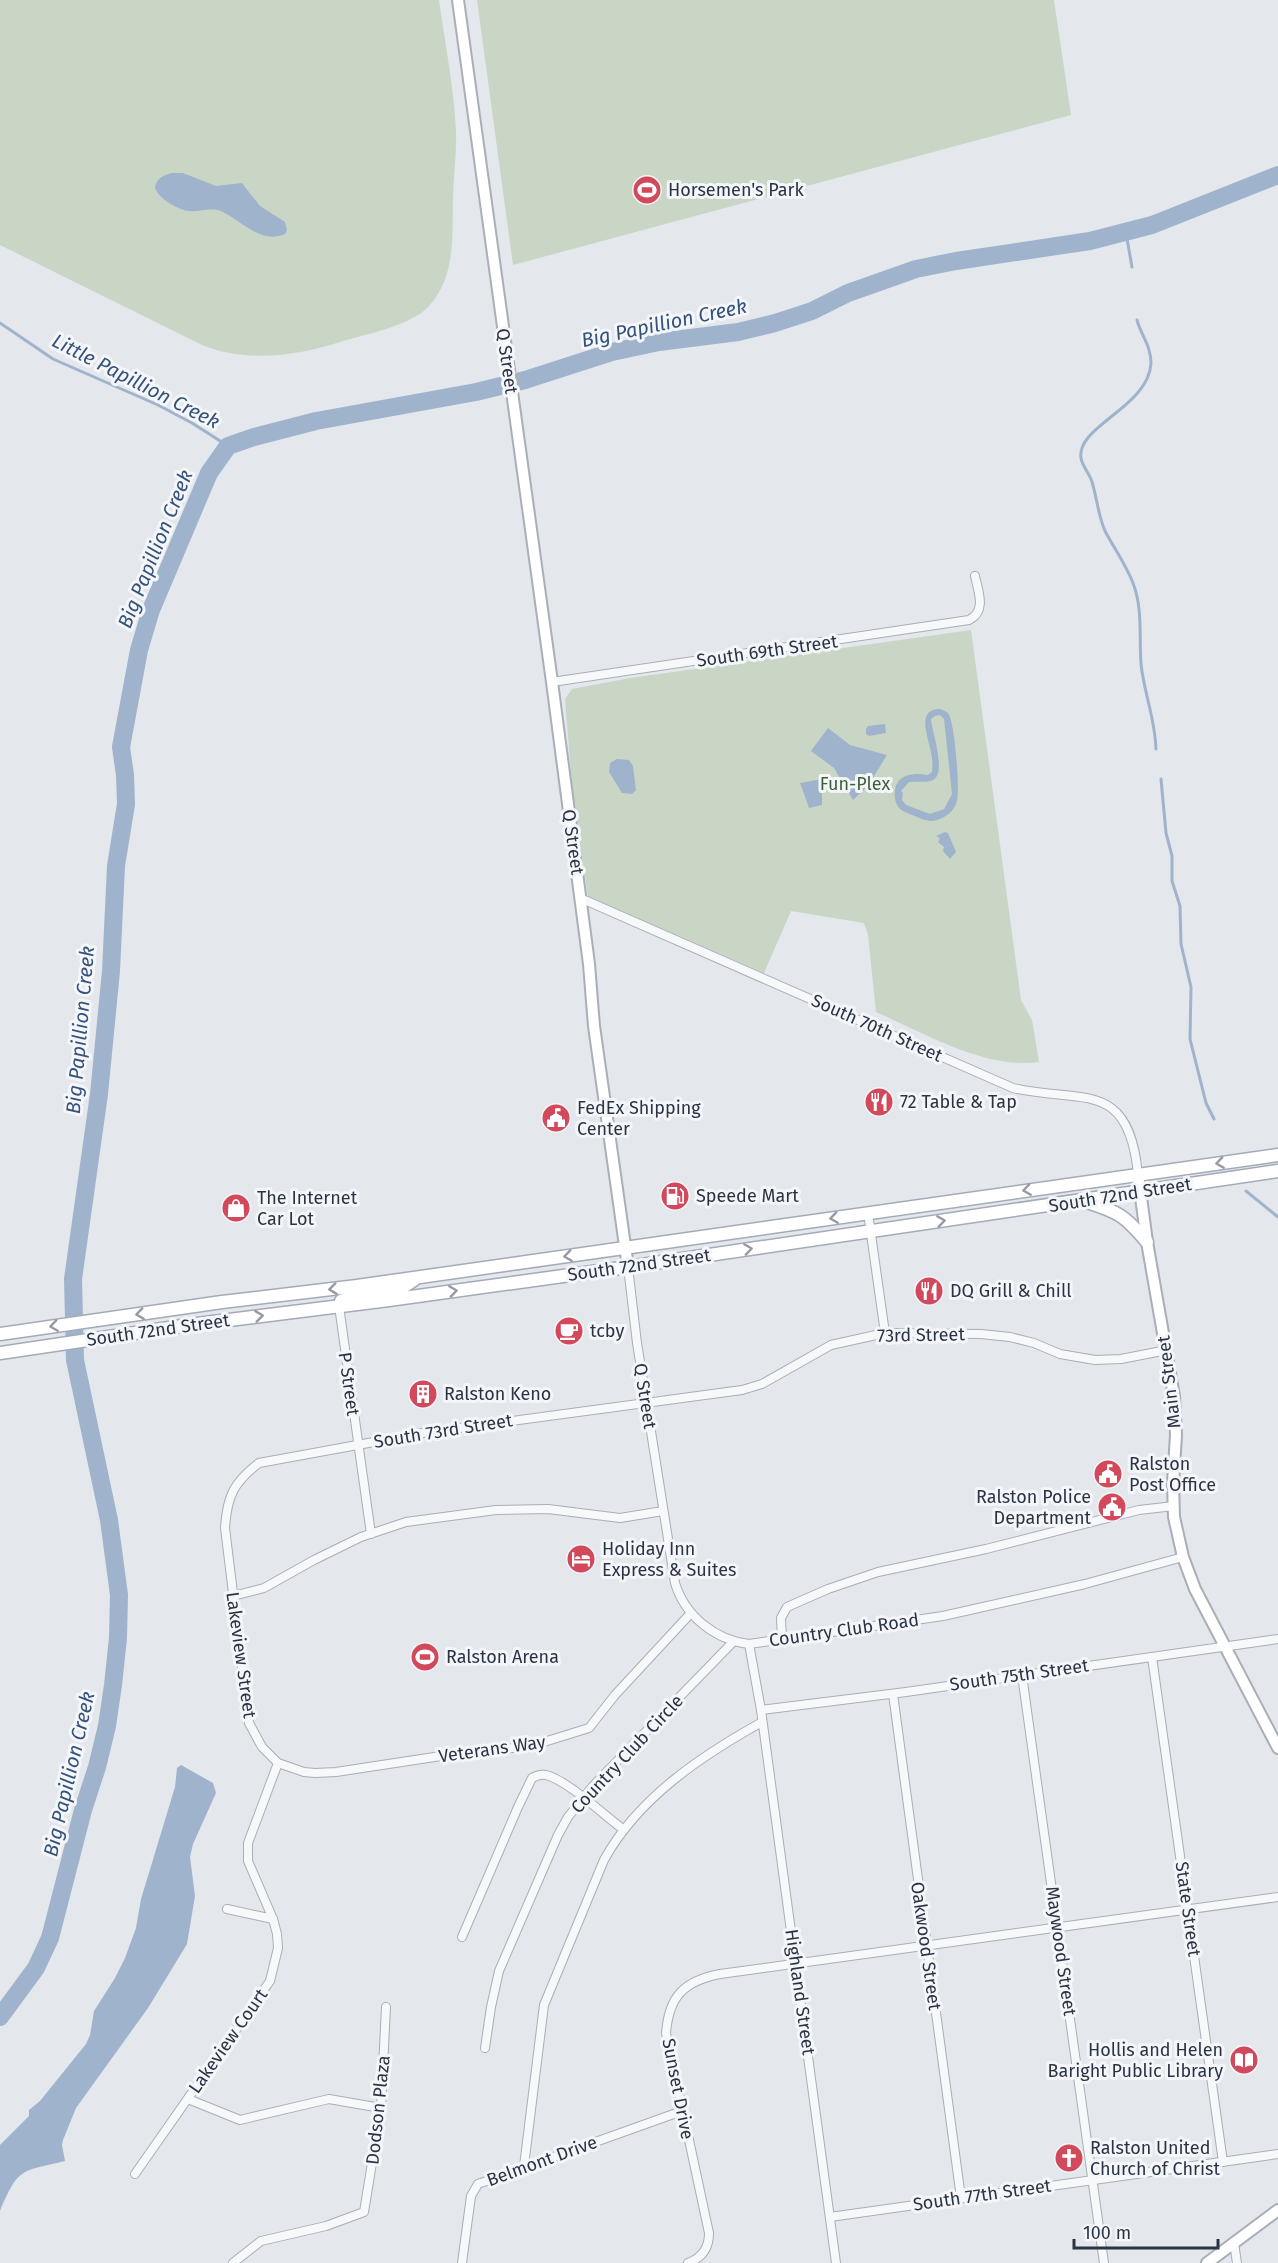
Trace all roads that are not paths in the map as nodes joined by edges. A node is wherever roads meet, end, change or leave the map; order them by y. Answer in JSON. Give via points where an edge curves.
{"nodes":[{"id":1,"x":458,"y":0,"type":"edge"},
{"id":2,"x":975,"y":576,"type":"dead end"},
{"id":3,"x":552,"y":682,"type":"junction"},
{"id":4,"x":580,"y":898,"type":"junction"},
{"id":5,"x":1278,"y":1155,"type":"edge"},
{"id":6,"x":1278,"y":1171,"type":"edge"},
{"id":7,"x":1137,"y":1175,"type":"junction"},
{"id":8,"x":1140,"y":1193,"type":"junction"},
{"id":9,"x":1083,"y":1201,"type":"junction"},
{"id":10,"x":868,"y":1213,"type":"junction"},
{"id":11,"x":870,"y":1231,"type":"junction"},
{"id":12,"x":1147,"y":1242,"type":"junction"},
{"id":13,"x":626,"y":1248,"type":"junction"},
{"id":14,"x":628,"y":1267,"type":"junction"},
{"id":15,"x":419,"y":1277,"type":"junction"},
{"id":16,"x":339,"y":1306,"type":"junction"},
{"id":17,"x":885,"y":1333,"type":"junction"},
{"id":18,"x":0,"y":1334,"type":"edge"},
{"id":19,"x":1167,"y":1350,"type":"junction"},
{"id":20,"x":0,"y":1353,"type":"edge"},
{"id":21,"x":646,"y":1403,"type":"junction"},
{"id":22,"x":357,"y":1445,"type":"junction"},
{"id":23,"x":243,"y":1475,"type":"joint"},
{"id":24,"x":1174,"y":1506,"type":"junction"},
{"id":25,"x":663,"y":1511,"type":"junction"},
{"id":26,"x":370,"y":1534,"type":"junction"},
{"id":27,"x":1183,"y":1557,"type":"junction"},
{"id":28,"x":233,"y":1596,"type":"junction"},
{"id":29,"x":691,"y":1613,"type":"junction"},
{"id":30,"x":782,"y":1639,"type":"junction"},
{"id":31,"x":1278,"y":1639,"type":"edge"},
{"id":32,"x":733,"y":1642,"type":"junction"},
{"id":33,"x":749,"y":1644,"type":"junction"},
{"id":34,"x":1226,"y":1647,"type":"junction"},
{"id":35,"x":1152,"y":1657,"type":"junction"},
{"id":36,"x":1022,"y":1675,"type":"junction"},
{"id":37,"x":893,"y":1694,"type":"junction"},
{"id":38,"x":761,"y":1710,"type":"junction"},
{"id":39,"x":762,"y":1722,"type":"junction"},
{"id":40,"x":1278,"y":1748,"type":"edge"},
{"id":41,"x":278,"y":1763,"type":"junction"},
{"id":42,"x":583,"y":1798,"type":"junction"},
{"id":43,"x":624,"y":1830,"type":"junction"},
{"id":44,"x":1278,"y":1897,"type":"edge"},
{"id":45,"x":226,"y":1909,"type":"dead end"},
{"id":46,"x":1188,"y":1910,"type":"junction"},
{"id":47,"x":273,"y":1918,"type":"junction"},
{"id":48,"x":1057,"y":1928,"type":"junction"},
{"id":49,"x":462,"y":1936,"type":"dead end"},
{"id":50,"x":926,"y":1946,"type":"junction"},
{"id":51,"x":796,"y":1964,"type":"junction"},
{"id":52,"x":387,"y":2007,"type":"dead end"},
{"id":53,"x":485,"y":2048,"type":"dead end"},
{"id":54,"x":188,"y":2099,"type":"junction"},
{"id":55,"x":381,"y":2108,"type":"junction"},
{"id":56,"x":682,"y":2111,"type":"junction"},
{"id":57,"x":1278,"y":2154,"type":"edge"},
{"id":58,"x":1223,"y":2162,"type":"junction"},
{"id":59,"x":524,"y":2166,"type":"junction"},
{"id":60,"x":135,"y":2174,"type":"dead end"},
{"id":61,"x":1092,"y":2180,"type":"junction"},
{"id":62,"x":961,"y":2198,"type":"junction"},
{"id":63,"x":1278,"y":2210,"type":"edge"},
{"id":64,"x":830,"y":2217,"type":"junction"},
{"id":65,"x":1234,"y":2243,"type":"junction"},
{"id":66,"x":233,"y":2263,"type":"edge"},
{"id":67,"x":462,"y":2263,"type":"edge"},
{"id":68,"x":688,"y":2263,"type":"edge"},
{"id":69,"x":836,"y":2263,"type":"edge"},
{"id":70,"x":1104,"y":2263,"type":"edge"},
{"id":71,"x":1207,"y":2263,"type":"edge"},
{"id":72,"x":1237,"y":2263,"type":"edge"}],
"edges":[{"from":1,"to":3,"type":"main road","name":"Q Street"},
{"from":2,"to":3,"type":"street","name":"South 69th Street","via":[[980,606],[969,620]]},
{"from":3,"to":4,"type":"main road","name":"Q Street"},
{"from":4,"to":7,"type":"street","name":"South 70th Street","via":[[1013,1088],[1089,1097],[1104,1103],[1129,1132]]},
{"from":4,"to":13,"type":"main road","name":"Q Street"},
{"from":5,"to":7,"type":"main road","name":"South 72nd Street","one_way":true},
{"from":6,"to":8,"type":"main road","name":"South 72nd Street"},
{"from":7,"to":8,"type":"main road","name":"Main Street"},
{"from":7,"to":10,"type":"main road","name":"South 72nd Street","one_way":true},
{"from":8,"to":9,"type":"main road","name":"South 72nd Street"},
{"from":8,"to":12,"type":"main road","name":"Main Street"},
{"from":11,"to":9,"type":"main road","name":"South 72nd Street","one_way":true},
{"from":9,"to":12,"type":"main road","via":[[1123,1216]]},
{"from":10,"to":11,"type":"street"},
{"from":10,"to":13,"type":"main road","name":"South 72nd Street","one_way":true},
{"from":14,"to":11,"type":"main road","name":"South 72nd Street","one_way":true},
{"from":11,"to":17,"type":"street"},
{"from":12,"to":19,"type":"main road","name":"Main Street"},
{"from":13,"to":14,"type":"main road","name":"Q Street"},
{"from":13,"to":15,"type":"main road","name":"South 72nd Street","one_way":true},
{"from":16,"to":14,"type":"main road","name":"South 72nd Street","one_way":true},
{"from":14,"to":21,"type":"street","name":"Q Street"},
{"from":15,"to":16,"type":"main road","via":[[402,1288],[347,1298]]},
{"from":15,"to":18,"type":"main road","name":"South 72nd Street","one_way":true},
{"from":20,"to":16,"type":"main road","name":"South 72nd Street","one_way":true},
{"from":16,"to":22,"type":"street","name":"P Street"},
{"from":17,"to":19,"type":"street","name":"73rd Street","via":[[1010,1337],[1060,1354],[1095,1360]]},
{"from":17,"to":21,"type":"street","name":"73rd Street","via":[[831,1345],[762,1384],[742,1390]]},
{"from":19,"to":24,"type":"main road","name":"Main Street","via":[[1176,1415]]},
{"from":21,"to":22,"type":"street","name":"South 73rd Street"},
{"from":21,"to":25,"type":"street","name":"Q Street"},
{"from":22,"to":23,"type":"street","name":"South 73rd Street","via":[[260,1463]]},
{"from":22,"to":26,"type":"street","name":"P Street"},
{"from":23,"to":28,"type":"street","name":"Lakeview Street","via":[[226,1508]]},
{"from":24,"to":27,"type":"main road","name":"Main Street"},
{"from":24,"to":30,"type":"street","via":[[1139,1510],[855,1579],[787,1607],[782,1618]]},
{"from":25,"to":26,"type":"street","via":[[620,1518],[548,1509],[496,1510],[406,1522]]},
{"from":25,"to":29,"type":"street","name":"Q Street","via":[[675,1583]]},
{"from":26,"to":28,"type":"street","via":[[264,1588]]},
{"from":27,"to":30,"type":"street","name":"Country Club Road","via":[[942,1616]]},
{"from":27,"to":34,"type":"main road","name":"Main Street"},
{"from":28,"to":41,"type":"street","name":"Lakeview Street","via":[[249,1723],[262,1747]]},
{"from":29,"to":32,"type":"street","name":"Q Street"},
{"from":29,"to":41,"type":"street","name":"Veterans Way","via":[[589,1728],[575,1734],[531,1746],[336,1772],[303,1772]]},
{"from":30,"to":33,"type":"street","name":"Country Club Road"},
{"from":31,"to":34,"type":"street","name":"South 75th Street"},
{"from":32,"to":33,"type":"street","name":"Q Street"},
{"from":32,"to":42,"type":"street","name":"Country Club Circle"},
{"from":33,"to":38,"type":"street","name":"Country Club Road"},
{"from":34,"to":35,"type":"street","name":"South 75th Street"},
{"from":34,"to":40,"type":"main road","name":"Main Street"},
{"from":35,"to":36,"type":"street","name":"South 75th Street"},
{"from":35,"to":46,"type":"street","name":"State Street"},
{"from":36,"to":37,"type":"street","name":"South 75th Street"},
{"from":36,"to":48,"type":"street","name":"Maywood Street"},
{"from":37,"to":38,"type":"street","name":"South 75th Street"},
{"from":37,"to":50,"type":"street","name":"Oakwood Street"},
{"from":38,"to":39,"type":"street","name":"Country Club Road"},
{"from":39,"to":43,"type":"street","via":[[687,1769]]},
{"from":39,"to":51,"type":"street","name":"Highland Street"},
{"from":41,"to":47,"type":"street","name":"Lakeview Court","via":[[248,1843],[248,1861]]},
{"from":42,"to":43,"type":"street"},
{"from":42,"to":49,"type":"street","via":[[550,1776],[532,1778]]},
{"from":42,"to":53,"type":"street","name":"Country Club Circle","via":[[558,1835],[499,1971]]},
{"from":43,"to":59,"type":"street","via":[[604,1860],[544,2005]]},
{"from":44,"to":46,"type":"street","name":"Sunset Drive"},
{"from":45,"to":47,"type":"street"},
{"from":46,"to":48,"type":"street","name":"Sunset Drive"},
{"from":46,"to":58,"type":"street","name":"State Street"},
{"from":47,"to":54,"type":"street","name":"Lakeview Court","via":[[278,1948],[270,1981]]},
{"from":48,"to":50,"type":"street","name":"Sunset Drive"},
{"from":48,"to":61,"type":"street","name":"Maywood Street"},
{"from":50,"to":51,"type":"street","name":"Sunset Drive"},
{"from":50,"to":62,"type":"street","name":"Oakwood Street"},
{"from":51,"to":56,"type":"street","name":"Sunset Drive","via":[[703,1977],[675,1998],[666,2033]]},
{"from":51,"to":64,"type":"street","name":"Highland Street"},
{"from":52,"to":55,"type":"street","name":"Dodson Plaza"},
{"from":54,"to":55,"type":"street","via":[[240,2120],[329,2099]]},
{"from":54,"to":60,"type":"street","name":"Lakeview Court"},
{"from":55,"to":66,"type":"street","name":"Dodson Plaza","via":[[364,2212],[326,2226],[261,2241]]},
{"from":56,"to":59,"type":"street","name":"Belmont Drive"},
{"from":56,"to":68,"type":"street","name":"Sunset Drive","via":[[709,2234],[702,2255]]},
{"from":57,"to":58,"type":"street","name":"South 77th Street"},
{"from":58,"to":61,"type":"street","name":"South 77th Street"},
{"from":59,"to":67,"type":"street","name":"Belmont Drive","via":[[484,2181],[474,2190]]},
{"from":61,"to":62,"type":"street","name":"South 77th Street"},
{"from":61,"to":70,"type":"street","name":"Maywood Street"},
{"from":62,"to":64,"type":"street","name":"South 77th Street"},
{"from":63,"to":65,"type":"main road"},
{"from":64,"to":69,"type":"street","name":"Highland Street"},
{"from":65,"to":71,"type":"main road"},
{"from":65,"to":72,"type":"street"}]}
